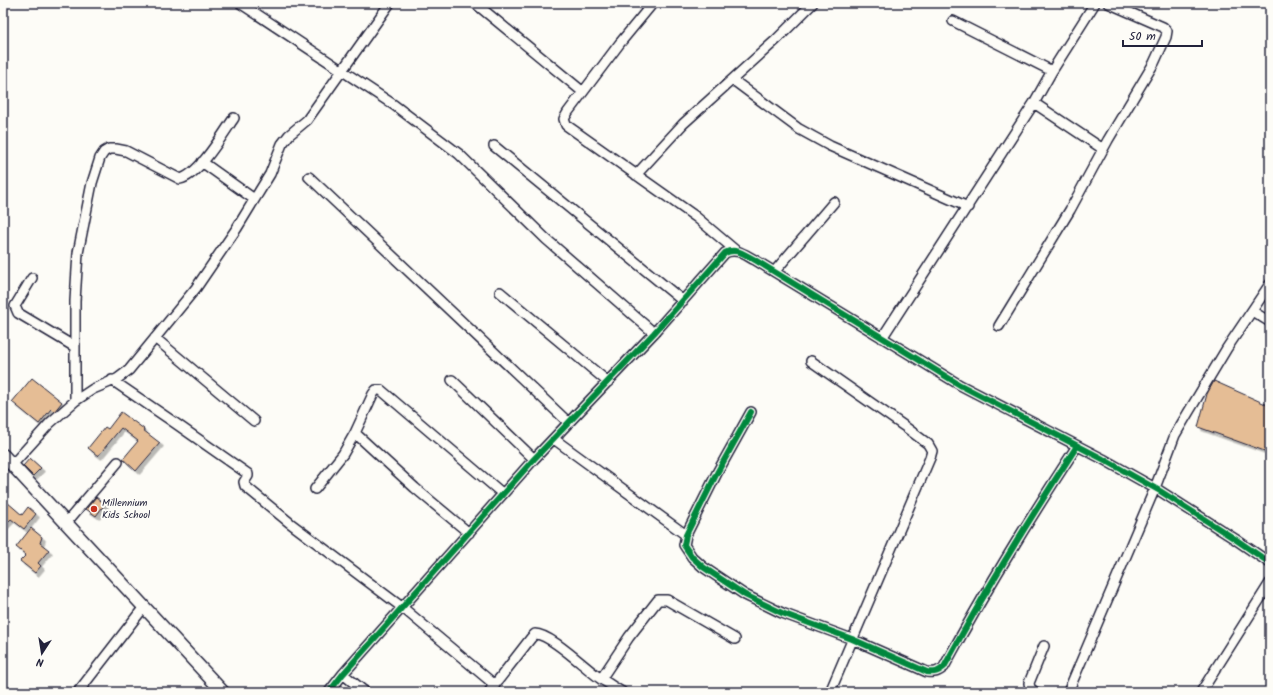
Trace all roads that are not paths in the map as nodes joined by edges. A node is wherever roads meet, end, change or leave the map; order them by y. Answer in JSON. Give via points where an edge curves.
{"nodes":[{"id":1,"x":240,"y":3,"type":"edge"},
{"id":2,"x":390,"y":3,"type":"edge"},
{"id":3,"x":475,"y":3,"type":"edge"},
{"id":4,"x":653,"y":3,"type":"edge"},
{"id":5,"x":812,"y":3,"type":"edge"},
{"id":6,"x":1095,"y":3,"type":"edge"},
{"id":7,"x":1108,"y":3,"type":"edge"},
{"id":8,"x":953,"y":21,"type":"dead end"},
{"id":9,"x":342,"y":69,"type":"junction"},
{"id":10,"x":1052,"y":71,"type":"junction"},
{"id":11,"x":732,"y":80,"type":"junction"},
{"id":12,"x":583,"y":92,"type":"junction"},
{"id":13,"x":1034,"y":103,"type":"junction"},
{"id":14,"x":234,"y":118,"type":"dead end"},
{"id":15,"x":494,"y":146,"type":"dead end"},
{"id":16,"x":1103,"y":149,"type":"junction"},
{"id":17,"x":202,"y":162,"type":"junction"},
{"id":18,"x":636,"y":175,"type":"junction"},
{"id":19,"x":309,"y":177,"type":"dead end"},
{"id":20,"x":254,"y":199,"type":"junction"},
{"id":21,"x":834,"y":202,"type":"dead end"},
{"id":22,"x":968,"y":207,"type":"junction"},
{"id":23,"x":736,"y":250,"type":"junction"},
{"id":24,"x":775,"y":272,"type":"junction"},
{"id":25,"x":32,"y":278,"type":"dead end"},
{"id":26,"x":1270,"y":284,"type":"edge"},
{"id":27,"x":500,"y":292,"type":"dead end"},
{"id":28,"x":683,"y":301,"type":"junction"},
{"id":29,"x":1252,"y":311,"type":"junction"},
{"id":30,"x":1270,"y":322,"type":"edge"},
{"id":31,"x":999,"y":326,"type":"dead end"},
{"id":32,"x":654,"y":333,"type":"junction"},
{"id":33,"x":155,"y":338,"type":"junction"},
{"id":34,"x":882,"y":338,"type":"junction"},
{"id":35,"x":75,"y":348,"type":"junction"},
{"id":36,"x":811,"y":361,"type":"dead end"},
{"id":37,"x":112,"y":380,"type":"junction"},
{"id":38,"x":452,"y":380,"type":"dead end"},
{"id":39,"x":608,"y":382,"type":"junction"},
{"id":40,"x":75,"y":401,"type":"junction"},
{"id":41,"x":751,"y":412,"type":"dead end"},
{"id":42,"x":254,"y":421,"type":"dead end"},
{"id":43,"x":569,"y":423,"type":"junction"},
{"id":44,"x":355,"y":433,"type":"junction"},
{"id":45,"x":554,"y":439,"type":"junction"},
{"id":46,"x":1077,"y":446,"type":"junction"},
{"id":47,"x":3,"y":455,"type":"edge"},
{"id":48,"x":534,"y":459,"type":"junction"},
{"id":49,"x":118,"y":462,"type":"dead end"},
{"id":50,"x":12,"y":465,"type":"junction"},
{"id":51,"x":1155,"y":488,"type":"junction"},
{"id":52,"x":315,"y":489,"type":"dead end"},
{"id":53,"x":504,"y":494,"type":"junction"},
{"id":54,"x":66,"y":523,"type":"junction"},
{"id":55,"x":469,"y":533,"type":"junction"},
{"id":56,"x":686,"y":535,"type":"junction"},
{"id":57,"x":1270,"y":563,"type":"edge"},
{"id":58,"x":1270,"y":583,"type":"edge"},
{"id":59,"x":144,"y":608,"type":"junction"},
{"id":60,"x":402,"y":608,"type":"junction"},
{"id":61,"x":735,"y":639,"type":"dead end"},
{"id":62,"x":852,"y":639,"type":"junction"},
{"id":63,"x":1044,"y":646,"type":"dead end"},
{"id":64,"x":343,"y":674,"type":"junction"},
{"id":65,"x":601,"y":679,"type":"junction"},
{"id":66,"x":492,"y":689,"type":"edge"},
{"id":67,"x":78,"y":692,"type":"edge"},
{"id":68,"x":223,"y":692,"type":"edge"},
{"id":69,"x":329,"y":692,"type":"edge"},
{"id":70,"x":366,"y":692,"type":"edge"},
{"id":71,"x":622,"y":692,"type":"edge"},
{"id":72,"x":830,"y":692,"type":"edge"},
{"id":73,"x":1035,"y":692,"type":"edge"},
{"id":74,"x":1068,"y":692,"type":"edge"},
{"id":75,"x":1201,"y":692,"type":"edge"}],
"edges":[{"from":1,"to":9,"type":"street"},
{"from":2,"to":9,"type":"street"},
{"from":3,"to":12,"type":"street"},
{"from":4,"to":12,"type":"street"},
{"from":5,"to":11,"type":"street"},
{"from":6,"to":10,"type":"street"},
{"from":7,"to":16,"type":"street","via":[[1163,27],[1166,37],[1154,63]]},
{"from":8,"to":10,"type":"street"},
{"from":9,"to":20,"type":"street","via":[[307,120],[282,144],[270,174]]},
{"from":9,"to":32,"type":"street","via":[[459,154],[546,239]]},
{"from":10,"to":13,"type":"street"},
{"from":11,"to":18,"type":"street","via":[[683,124]]},
{"from":11,"to":22,"type":"street","via":[[800,129],[830,146]]},
{"from":12,"to":18,"type":"street","via":[[564,119],[566,125]]},
{"from":13,"to":16,"type":"street"},
{"from":13,"to":22,"type":"street"},
{"from":14,"to":17,"type":"street"},
{"from":15,"to":28,"type":"street"},
{"from":16,"to":31,"type":"street","via":[[1070,210]]},
{"from":17,"to":20,"type":"street"},
{"from":17,"to":35,"type":"street","via":[[192,174],[180,179],[126,151],[116,148],[104,152],[92,183],[78,253],[74,301]]},
{"from":18,"to":23,"type":"street","via":[[696,217]]},
{"from":19,"to":43,"type":"street"},
{"from":20,"to":33,"type":"street","via":[[196,288]]},
{"from":21,"to":24,"type":"street"},
{"from":22,"to":34,"type":"street"},
{"from":23,"to":24,"type":"street"},
{"from":23,"to":28,"type":"street","via":[[725,254]]},
{"from":24,"to":34,"type":"street"},
{"from":25,"to":35,"type":"street","via":[[15,306],[18,313]]},
{"from":26,"to":29,"type":"street"},
{"from":27,"to":39,"type":"street"},
{"from":28,"to":32,"type":"street"},
{"from":29,"to":30,"type":"street"},
{"from":29,"to":51,"type":"street","via":[[1175,435]]},
{"from":32,"to":39,"type":"street"},
{"from":33,"to":37,"type":"street","via":[[129,370]]},
{"from":33,"to":42,"type":"street"},
{"from":34,"to":46,"type":"street","via":[[960,385]]},
{"from":35,"to":40,"type":"street"},
{"from":36,"to":62,"type":"street","via":[[904,426],[928,444],[932,451]]},
{"from":37,"to":40,"type":"street"},
{"from":37,"to":60,"type":"street","via":[[248,474],[245,486]]},
{"from":38,"to":48,"type":"street"},
{"from":39,"to":43,"type":"street"},
{"from":40,"to":50,"type":"street","via":[[50,423]]},
{"from":41,"to":56,"type":"street"},
{"from":43,"to":45,"type":"street"},
{"from":44,"to":52,"type":"street","via":[[344,454]]},
{"from":44,"to":53,"type":"street","via":[[373,394],[380,390]]},
{"from":44,"to":55,"type":"street"},
{"from":45,"to":48,"type":"street"},
{"from":45,"to":56,"type":"street"},
{"from":46,"to":51,"type":"street"},
{"from":46,"to":62,"type":"street","via":[[1035,509],[944,667],[935,673],[927,672]]},
{"from":47,"to":50,"type":"main road"},
{"from":48,"to":53,"type":"street"},
{"from":49,"to":54,"type":"street"},
{"from":50,"to":54,"type":"main road"},
{"from":51,"to":57,"type":"street"},
{"from":51,"to":74,"type":"street"},
{"from":53,"to":55,"type":"street"},
{"from":54,"to":59,"type":"main road"},
{"from":55,"to":60,"type":"street"},
{"from":56,"to":62,"type":"street","via":[[684,545],[692,557],[745,595],[782,613]]},
{"from":58,"to":75,"type":"street"},
{"from":59,"to":67,"type":"street"},
{"from":59,"to":68,"type":"main road"},
{"from":60,"to":64,"type":"street"},
{"from":60,"to":66,"type":"street"},
{"from":61,"to":65,"type":"street","via":[[667,600],[658,600]]},
{"from":62,"to":72,"type":"street"},
{"from":63,"to":73,"type":"street","via":[[1029,682],[1030,688]]},
{"from":64,"to":69,"type":"street"},
{"from":64,"to":70,"type":"street"},
{"from":65,"to":66,"type":"street","via":[[549,638],[535,634]]},
{"from":65,"to":71,"type":"street"}]}
